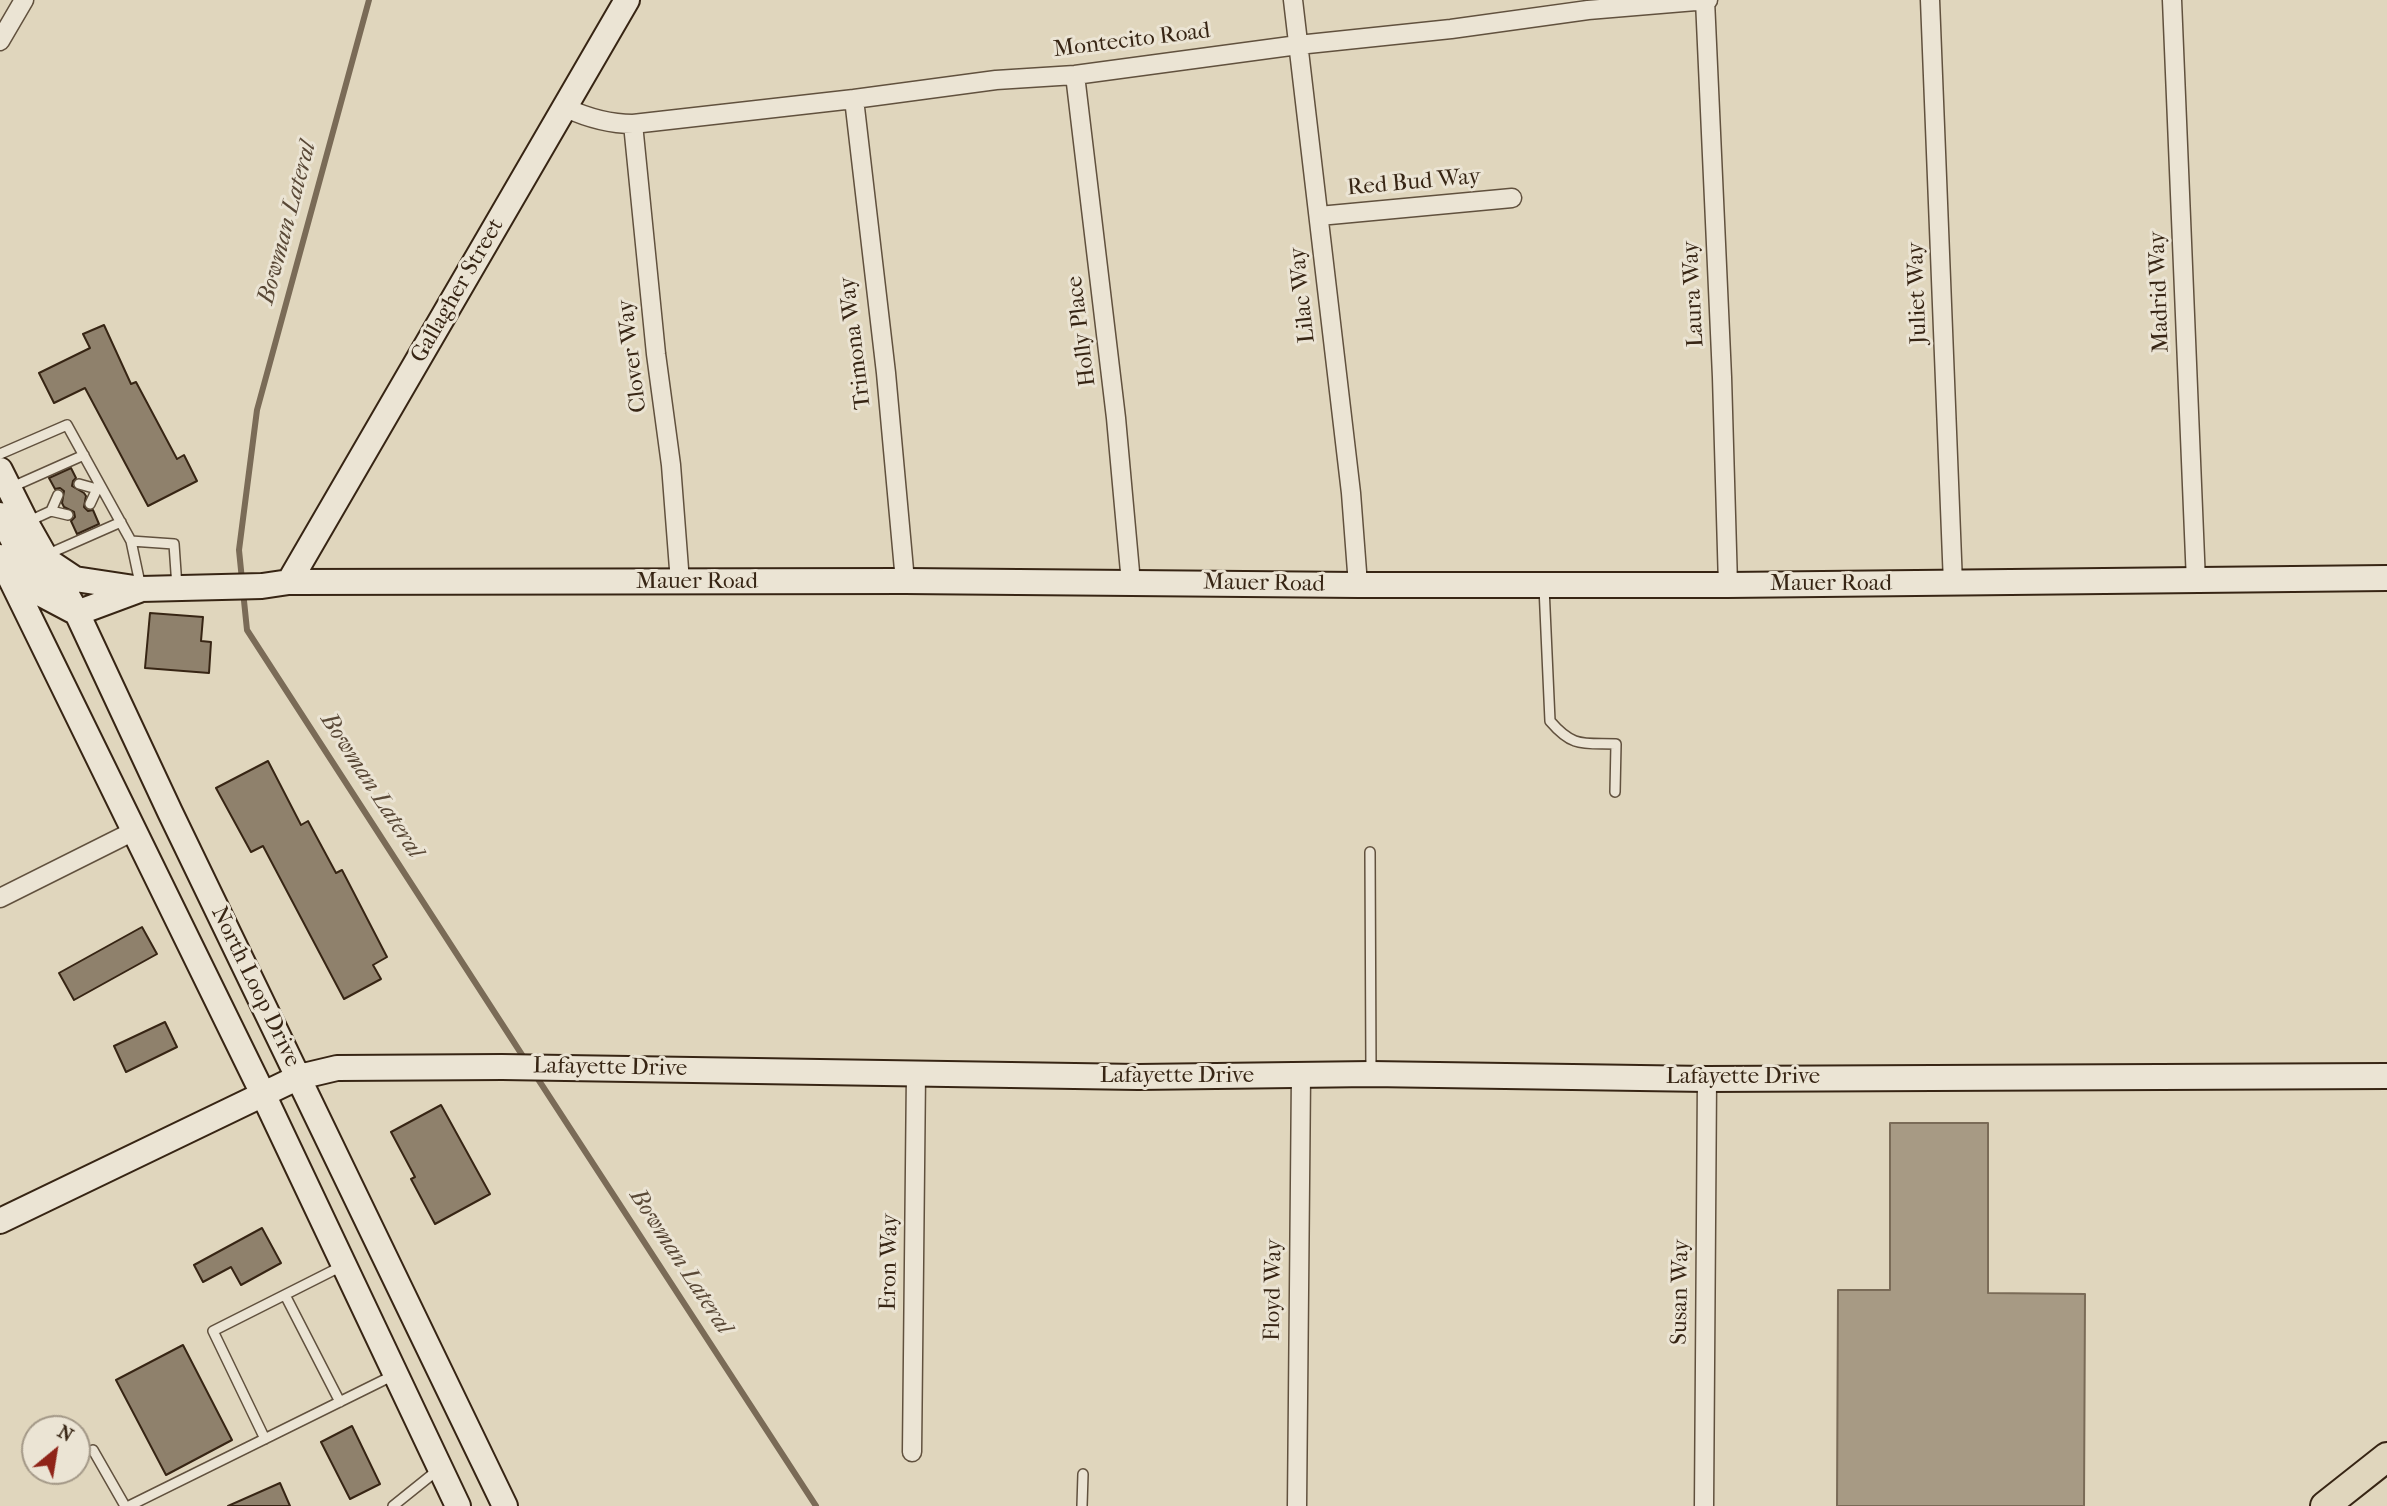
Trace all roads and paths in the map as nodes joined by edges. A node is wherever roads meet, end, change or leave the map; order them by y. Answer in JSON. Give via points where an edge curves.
{"nodes":[{"id":1,"x":24,"y":0,"type":"edge"},
{"id":2,"x":627,"y":0,"type":"edge"},
{"id":3,"x":1293,"y":0,"type":"edge"},
{"id":4,"x":1706,"y":0,"type":"edge"},
{"id":5,"x":1930,"y":0,"type":"edge"},
{"id":6,"x":2172,"y":0,"type":"edge"},
{"id":7,"x":0,"y":41,"type":"edge"},
{"id":8,"x":1298,"y":45,"type":"junction"},
{"id":9,"x":1075,"y":75,"type":"junction"},
{"id":10,"x":853,"y":99,"type":"junction"},
{"id":11,"x":566,"y":108,"type":"junction"},
{"id":12,"x":633,"y":124,"type":"junction"},
{"id":13,"x":1512,"y":198,"type":"dead end"},
{"id":14,"x":1319,"y":216,"type":"junction"},
{"id":15,"x":0,"y":454,"type":"edge"},
{"id":16,"x":84,"y":455,"type":"junction"},
{"id":17,"x":5,"y":480,"type":"edge"},
{"id":18,"x":79,"y":484,"type":"dead end"},
{"id":19,"x":99,"y":488,"type":"junction"},
{"id":20,"x":58,"y":495,"type":"dead end"},
{"id":21,"x":90,"y":504,"type":"dead end"},
{"id":22,"x":51,"y":511,"type":"junction"},
{"id":23,"x":0,"y":515,"type":"edge"},
{"id":24,"x":68,"y":515,"type":"dead end"},
{"id":25,"x":26,"y":522,"type":"junction"},
{"id":26,"x":121,"y":522,"type":"junction"},
{"id":27,"x":131,"y":541,"type":"junction"},
{"id":28,"x":0,"y":557,"type":"edge"},
{"id":29,"x":46,"y":558,"type":"junction"},
{"id":30,"x":2387,"y":578,"type":"edge"},
{"id":31,"x":905,"y":581,"type":"junction"},
{"id":32,"x":289,"y":582,"type":"junction"},
{"id":33,"x":680,"y":582,"type":"junction"},
{"id":34,"x":2196,"y":582,"type":"junction"},
{"id":35,"x":1131,"y":583,"type":"junction"},
{"id":36,"x":1953,"y":584,"type":"junction"},
{"id":37,"x":1358,"y":585,"type":"junction"},
{"id":38,"x":1544,"y":585,"type":"junction"},
{"id":39,"x":1728,"y":585,"type":"junction"},
{"id":40,"x":141,"y":589,"type":"junction"},
{"id":41,"x":177,"y":589,"type":"junction"},
{"id":42,"x":77,"y":613,"type":"junction"},
{"id":43,"x":1615,"y":792,"type":"dead end"},
{"id":44,"x":132,"y":832,"type":"junction"},
{"id":45,"x":1370,"y":852,"type":"dead end"},
{"id":46,"x":0,"y":898,"type":"edge"},
{"id":47,"x":916,"y":1073,"type":"junction"},
{"id":48,"x":1371,"y":1074,"type":"junction"},
{"id":49,"x":1301,"y":1075,"type":"junction"},
{"id":50,"x":2387,"y":1076,"type":"edge"},
{"id":51,"x":299,"y":1077,"type":"junction"},
{"id":52,"x":1707,"y":1079,"type":"junction"},
{"id":53,"x":263,"y":1094,"type":"junction"},
{"id":54,"x":0,"y":1221,"type":"edge"},
{"id":55,"x":344,"y":1266,"type":"junction"},
{"id":56,"x":285,"y":1295,"type":"junction"},
{"id":57,"x":396,"y":1374,"type":"junction"},
{"id":58,"x":340,"y":1402,"type":"junction"},
{"id":59,"x":265,"y":1439,"type":"junction"},
{"id":60,"x":93,"y":1450,"type":"dead end"},
{"id":61,"x":912,"y":1452,"type":"dead end"},
{"id":62,"x":2387,"y":1457,"type":"edge"},
{"id":63,"x":440,"y":1468,"type":"junction"},
{"id":64,"x":1083,"y":1474,"type":"dead end"},
{"id":65,"x":127,"y":1506,"type":"edge"},
{"id":66,"x":393,"y":1506,"type":"edge"},
{"id":67,"x":458,"y":1506,"type":"edge"},
{"id":68,"x":505,"y":1506,"type":"edge"},
{"id":69,"x":1082,"y":1506,"type":"edge"},
{"id":70,"x":1297,"y":1506,"type":"edge"},
{"id":71,"x":1704,"y":1506,"type":"edge"},
{"id":72,"x":2326,"y":1506,"type":"edge"}],
"edges":[{"from":1,"to":7,"type":"street"},
{"from":2,"to":11,"type":"street","name":"Gallagher Street"},
{"from":3,"to":8,"type":"street","name":"Lilac Way"},
{"from":4,"to":8,"type":"street","name":"Montecito Road"},
{"from":4,"to":39,"type":"street","name":"Laura Way"},
{"from":5,"to":36,"type":"street","name":"Juliet Way"},
{"from":6,"to":34,"type":"street","name":"Madrid Way"},
{"from":8,"to":9,"type":"street","name":"Montecito Road"},
{"from":8,"to":14,"type":"street","name":"Lilac Way"},
{"from":9,"to":10,"type":"street","name":"Montecito Road","via":[[984,81]]},
{"from":9,"to":35,"type":"street","name":"Holly Place","via":[[1109,351]]},
{"from":10,"to":12,"type":"street","name":"Montecito Road"},
{"from":10,"to":31,"type":"street","name":"Trimona Way"},
{"from":11,"to":12,"type":"street","name":"Montecito Road","via":[[594,120]]},
{"from":11,"to":32,"type":"street","name":"Gallagher Street"},
{"from":12,"to":33,"type":"street","name":"Clover Way"},
{"from":13,"to":14,"type":"street","name":"Red Bud Way"},
{"from":14,"to":37,"type":"street","name":"Lilac Way"},
{"from":15,"to":16,"type":"lane","via":[[67,425]]},
{"from":16,"to":17,"type":"lane"},
{"from":16,"to":19,"type":"lane"},
{"from":17,"to":25,"type":"street","name":"North Loop Drive"},
{"from":18,"to":19,"type":"lane"},
{"from":19,"to":21,"type":"lane"},
{"from":19,"to":26,"type":"lane"},
{"from":20,"to":22,"type":"lane"},
{"from":22,"to":24,"type":"lane"},
{"from":22,"to":25,"type":"lane"},
{"from":23,"to":42,"type":"street","via":[[41,594]]},
{"from":25,"to":29,"type":"street","name":"North Loop Drive"},
{"from":26,"to":27,"type":"lane"},
{"from":26,"to":29,"type":"lane"},
{"from":27,"to":40,"type":"lane"},
{"from":27,"to":41,"type":"lane","via":[[174,544]]},
{"from":28,"to":44,"type":"street","name":"North Loop Drive"},
{"from":29,"to":40,"type":"street","name":"Mauer Road","via":[[75,579]]},
{"from":29,"to":42,"type":"street","name":"North Loop Drive"},
{"from":30,"to":34,"type":"street","name":"Mauer Road"},
{"from":31,"to":33,"type":"street","name":"Mauer Road"},
{"from":31,"to":35,"type":"street","name":"Mauer Road"},
{"from":32,"to":33,"type":"street","name":"Mauer Road"},
{"from":32,"to":41,"type":"street","name":"Mauer Road"},
{"from":34,"to":36,"type":"street","name":"Mauer Road"},
{"from":35,"to":37,"type":"street","name":"Mauer Road"},
{"from":36,"to":39,"type":"street","name":"Mauer Road"},
{"from":37,"to":38,"type":"street","name":"Mauer Road"},
{"from":38,"to":39,"type":"street","name":"Mauer Road"},
{"from":38,"to":43,"type":"lane","via":[[1550,721],[1577,743],[1616,744]]},
{"from":40,"to":41,"type":"street","name":"Mauer Road"},
{"from":40,"to":42,"type":"street","name":"Mauer Road"},
{"from":42,"to":51,"type":"street","name":"North Loop Drive"},
{"from":44,"to":46,"type":"street"},
{"from":44,"to":53,"type":"street","name":"North Loop Drive"},
{"from":45,"to":48,"type":"lane"},
{"from":47,"to":49,"type":"street","name":"Lafayette Drive"},
{"from":47,"to":51,"type":"street","name":"Lafayette Drive","via":[[337,1068]]},
{"from":47,"to":61,"type":"street","name":"Eron Way"},
{"from":48,"to":49,"type":"street","name":"Lafayette Drive"},
{"from":48,"to":52,"type":"street","name":"Lafayette Drive"},
{"from":49,"to":70,"type":"street","name":"Floyd Way"},
{"from":50,"to":52,"type":"street","name":"Lafayette Drive"},
{"from":51,"to":53,"type":"street","name":"Lafayette Drive"},
{"from":51,"to":68,"type":"street","name":"North Loop Drive"},
{"from":52,"to":71,"type":"street","name":"Susan Way"},
{"from":53,"to":54,"type":"street","name":"Lafayette Drive"},
{"from":53,"to":55,"type":"street","name":"North Loop Drive"},
{"from":55,"to":56,"type":"lane"},
{"from":55,"to":57,"type":"street","name":"North Loop Drive"},
{"from":56,"to":58,"type":"lane"},
{"from":56,"to":59,"type":"lane","via":[[213,1331]]},
{"from":57,"to":58,"type":"lane"},
{"from":57,"to":63,"type":"street","name":"North Loop Drive"},
{"from":58,"to":59,"type":"lane"},
{"from":59,"to":65,"type":"lane"},
{"from":60,"to":65,"type":"lane"},
{"from":62,"to":72,"type":"main road"},
{"from":63,"to":66,"type":"lane"},
{"from":63,"to":67,"type":"street","name":"North Loop Drive"},
{"from":64,"to":69,"type":"lane"}]}
